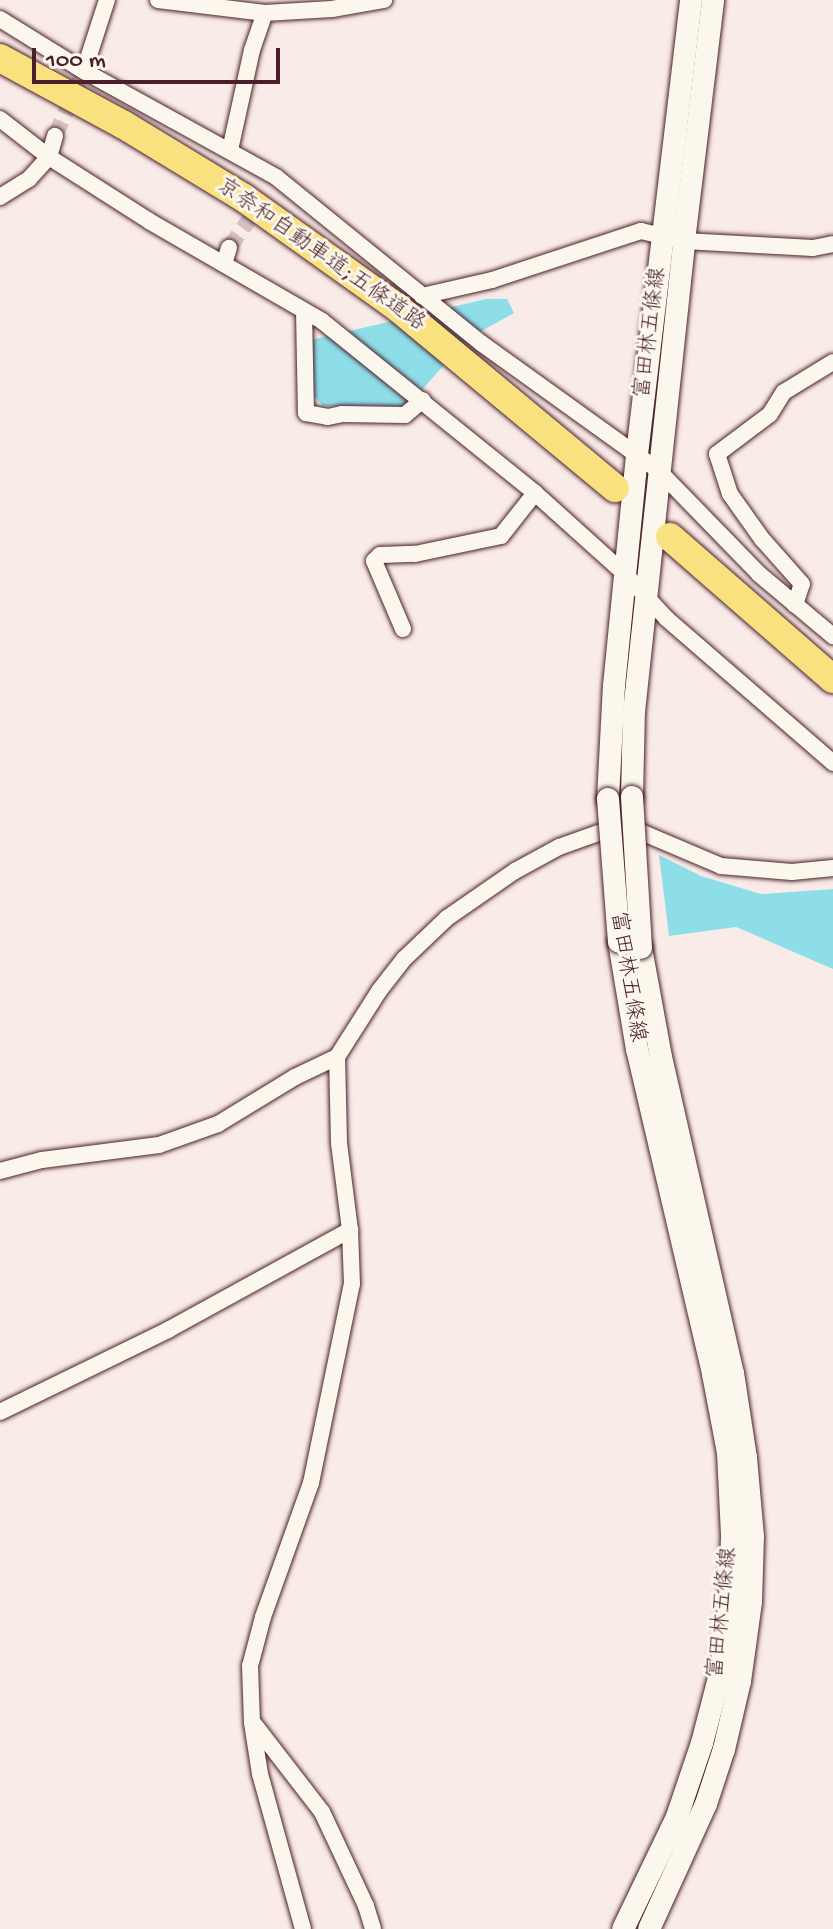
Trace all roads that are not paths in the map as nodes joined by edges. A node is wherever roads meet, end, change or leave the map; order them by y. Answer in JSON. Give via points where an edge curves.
{"nodes":[{"id":1,"x":107,"y":0,"type":"edge"},
{"id":2,"x":158,"y":0,"type":"edge"},
{"id":3,"x":384,"y":0,"type":"edge"},
{"id":4,"x":691,"y":0,"type":"edge"},
{"id":5,"x":713,"y":0,"type":"edge"},
{"id":6,"x":265,"y":13,"type":"junction"},
{"id":7,"x":0,"y":19,"type":"edge"},
{"id":8,"x":0,"y":58,"type":"edge"},
{"id":9,"x":84,"y":71,"type":"junction"},
{"id":10,"x":0,"y":119,"type":"edge"},
{"id":11,"x":55,"y":136,"type":"tunnel mouth"},
{"id":12,"x":230,"y":150,"type":"junction"},
{"id":13,"x":49,"y":157,"type":"junction"},
{"id":14,"x":0,"y":197,"type":"edge"},
{"id":15,"x":674,"y":238,"type":"junction"},
{"id":16,"x":833,"y":244,"type":"edge"},
{"id":17,"x":410,"y":302,"type":"junction"},
{"id":18,"x":304,"y":311,"type":"junction"},
{"id":19,"x":472,"y":352,"type":"junction"},
{"id":20,"x":833,"y":362,"type":"edge"},
{"id":21,"x":423,"y":400,"type":"junction"},
{"id":22,"x":637,"y":454,"type":"junction"},
{"id":23,"x":659,"y":471,"type":"junction"},
{"id":24,"x":615,"y":488,"type":"dead end"},
{"id":25,"x":535,"y":493,"type":"junction"},
{"id":26,"x":670,"y":537,"type":"dead end"},
{"id":27,"x":626,"y":575,"type":"junction"},
{"id":28,"x":647,"y":597,"type":"junction"},
{"id":29,"x":795,"y":605,"type":"junction"},
{"id":30,"x":403,"y":629,"type":"dead end"},
{"id":31,"x":833,"y":636,"type":"edge"},
{"id":32,"x":833,"y":679,"type":"edge"},
{"id":33,"x":833,"y":763,"type":"edge"},
{"id":34,"x":833,"y":868,"type":"edge"},
{"id":35,"x":337,"y":1057,"type":"junction"},
{"id":36,"x":0,"y":1171,"type":"edge"},
{"id":37,"x":350,"y":1230,"type":"junction"},
{"id":38,"x":0,"y":1412,"type":"edge"},
{"id":39,"x":252,"y":1723,"type":"junction"},
{"id":40,"x":303,"y":1929,"type":"edge"},
{"id":41,"x":373,"y":1929,"type":"edge"},
{"id":42,"x":623,"y":1929,"type":"edge"},
{"id":43,"x":649,"y":1929,"type":"edge"}],
"edges":[{"from":1,"to":9,"type":"street"},
{"from":2,"to":6,"type":"street"},
{"from":3,"to":6,"type":"street"},
{"from":4,"to":15,"type":"main road","name":"富田林五條線"},
{"from":5,"to":15,"type":"main road","name":"富田林五條線"},
{"from":6,"to":12,"type":"street"},
{"from":7,"to":9,"type":"street"},
{"from":8,"to":17,"type":"highway","name":"京奈和自動車道;五條道路","via":[[124,125]]},
{"from":9,"to":12,"type":"street"},
{"from":10,"to":13,"type":"street"},
{"from":11,"to":13,"type":"street"},
{"from":12,"to":17,"type":"street"},
{"from":13,"to":14,"type":"street","via":[[29,179]]},
{"from":13,"to":18,"type":"street","via":[[226,256]]},
{"from":15,"to":16,"type":"street","via":[[813,248]]},
{"from":15,"to":17,"type":"street","via":[[641,231]]},
{"from":15,"to":22,"type":"main road","name":"富田林五條線"},
{"from":15,"to":23,"type":"main road","name":"富田林五條線"},
{"from":17,"to":19,"type":"highway","name":"京奈和自動車道;五條道路"},
{"from":18,"to":21,"type":"street"},
{"from":18,"to":21,"type":"street","via":[[306,413],[405,415]]},
{"from":19,"to":22,"type":"street"},
{"from":19,"to":24,"type":"highway","name":"京奈和自動車道;五條道路"},
{"from":20,"to":29,"type":"street","via":[[784,392],[770,414],[717,454],[730,494],[802,584]]},
{"from":21,"to":25,"type":"street"},
{"from":22,"to":23,"type":"street"},
{"from":22,"to":27,"type":"main road","name":"富田林五條線"},
{"from":23,"to":28,"type":"main road","name":"富田林五條線"},
{"from":23,"to":29,"type":"street"},
{"from":25,"to":27,"type":"street"},
{"from":25,"to":30,"type":"street","via":[[501,536],[415,554],[380,555],[374,561]]},
{"from":26,"to":32,"type":"highway"},
{"from":27,"to":28,"type":"street"},
{"from":27,"to":42,"type":"main road","name":"富田林五條線","bridge":true,"via":[[608,799],[619,942],[637,1049],[713,1374],[728,1453],[732,1536],[720,1674],[702,1743],[677,1817]]},
{"from":28,"to":33,"type":"street"},
{"from":28,"to":43,"type":"main road","name":"富田林五條線","bridge":true,"via":[[634,712],[632,797],[641,948],[733,1373],[753,1537],[744,1655],[724,1749],[701,1817]]},
{"from":29,"to":31,"type":"street"},
{"from":34,"to":35,"type":"street","via":[[792,872],[721,866],[641,832],[598,833],[559,847],[447,918],[404,959]]},
{"from":35,"to":36,"type":"street","via":[[218,1124],[159,1145],[42,1160]]},
{"from":35,"to":37,"type":"street","via":[[339,1143]]},
{"from":37,"to":38,"type":"street","via":[[168,1330]]},
{"from":37,"to":39,"type":"street","via":[[352,1284],[316,1460],[250,1666]]},
{"from":39,"to":40,"type":"street","via":[[260,1774]]},
{"from":39,"to":41,"type":"street","via":[[322,1812]]}]}
